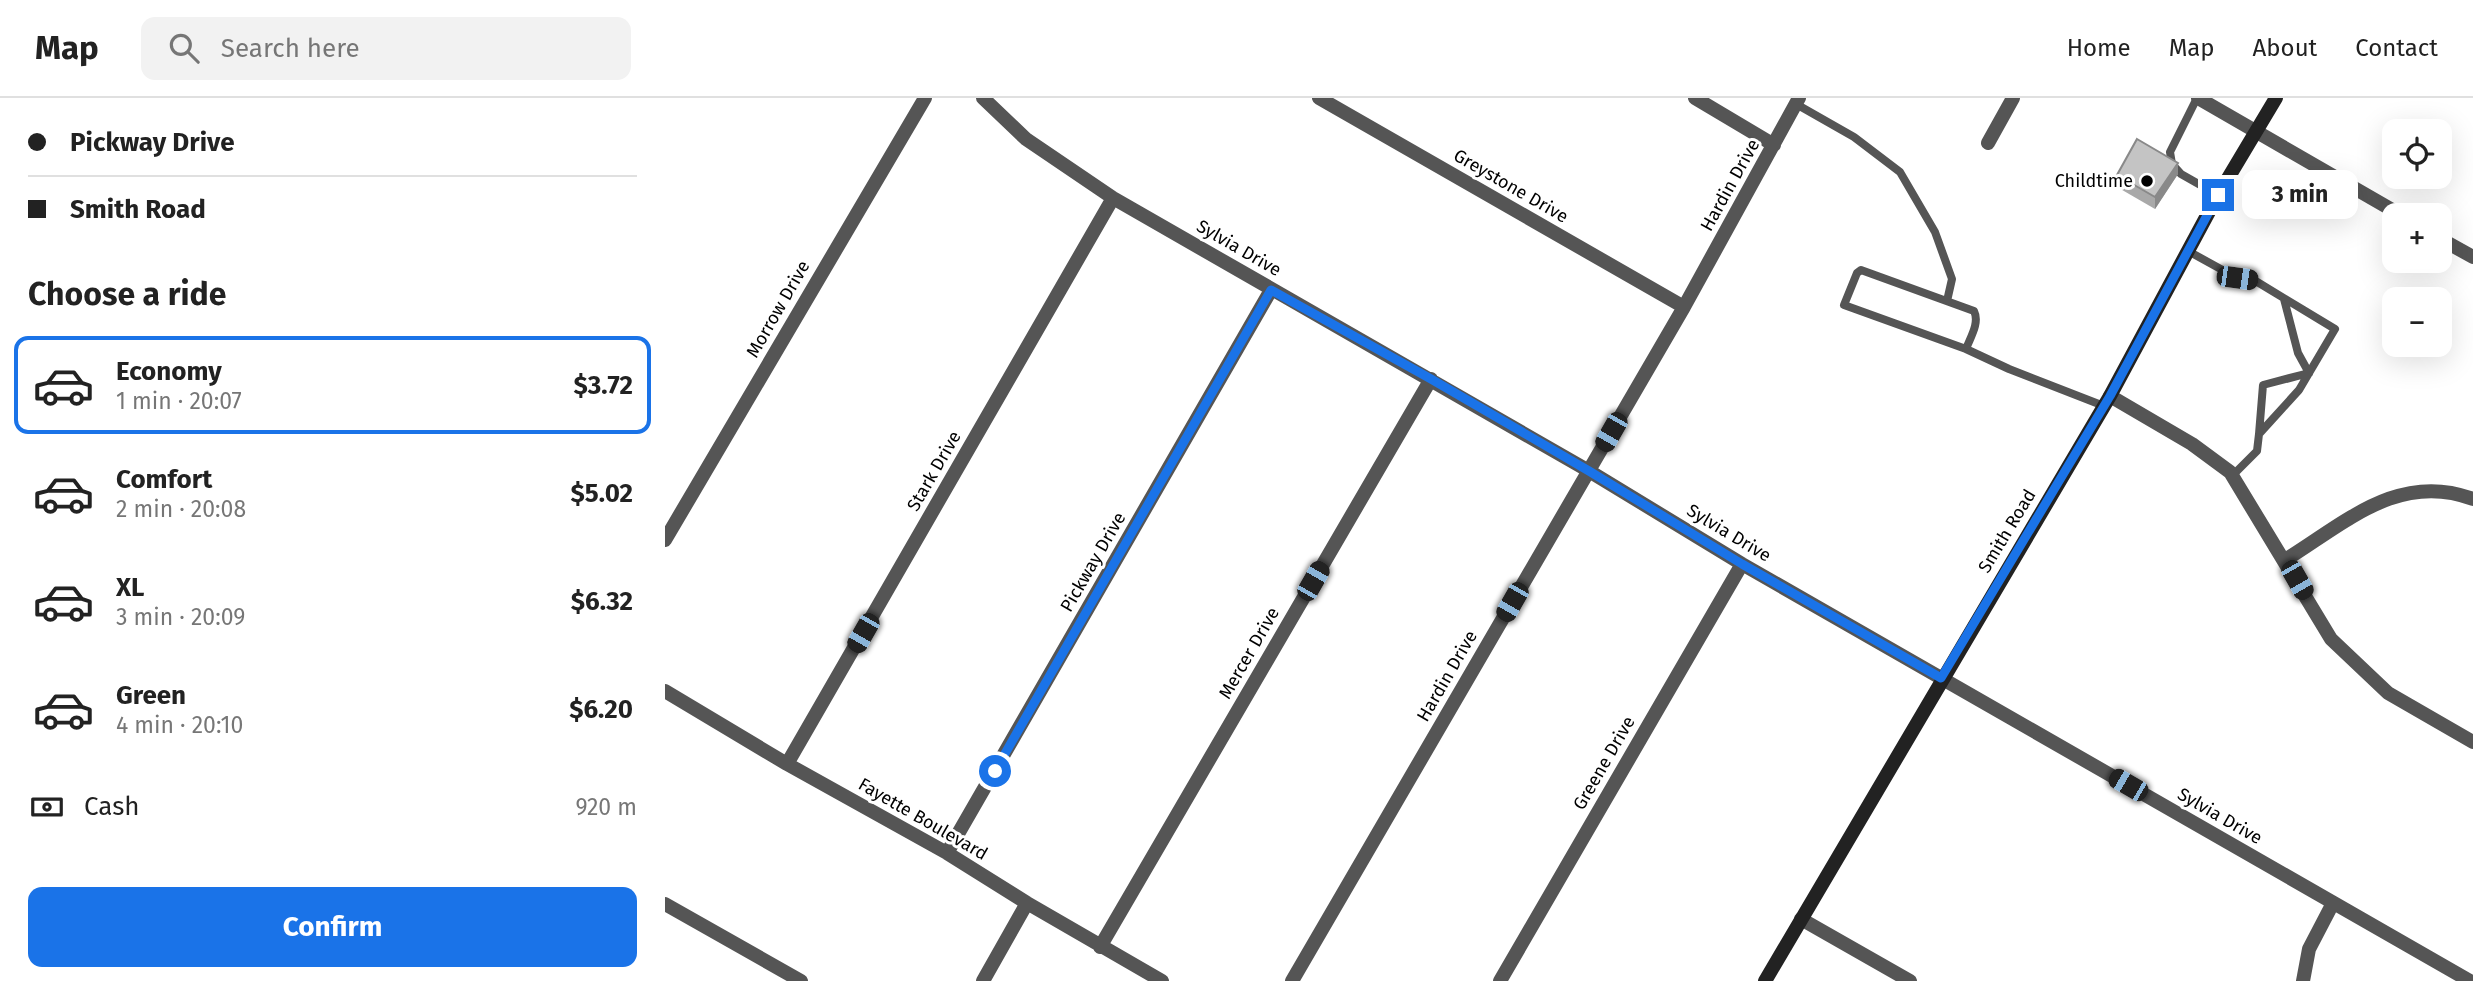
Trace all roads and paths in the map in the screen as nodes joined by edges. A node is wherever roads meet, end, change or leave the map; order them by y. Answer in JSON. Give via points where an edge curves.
{"nodes":[{"id":1,"x":925,"y":98,"type":"edge"},
{"id":2,"x":983,"y":98,"type":"edge"},
{"id":3,"x":1319,"y":98,"type":"edge"},
{"id":4,"x":1695,"y":98,"type":"edge"},
{"id":5,"x":2013,"y":98,"type":"edge"},
{"id":6,"x":2198,"y":98,"type":"edge"},
{"id":7,"x":2276,"y":98,"type":"edge"},
{"id":8,"x":1798,"y":101,"type":"edge"},
{"id":9,"x":2257,"y":131,"type":"junction"},
{"id":10,"x":1988,"y":143,"type":"dead end"},
{"id":11,"x":1774,"y":145,"type":"junction"},
{"id":12,"x":2218,"y":195,"type":"junction"},
{"id":13,"x":1113,"y":198,"type":"junction"},
{"id":14,"x":2382,"y":204,"type":"edge"},
{"id":15,"x":2452,"y":245,"type":"edge"},
{"id":16,"x":2188,"y":251,"type":"junction"},
{"id":17,"x":2473,"y":257,"type":"edge"},
{"id":18,"x":1271,"y":290,"type":"junction"},
{"id":19,"x":2284,"y":299,"type":"junction"},
{"id":20,"x":1947,"y":301,"type":"junction"},
{"id":21,"x":1684,"y":307,"type":"junction"},
{"id":22,"x":1966,"y":349,"type":"junction"},
{"id":23,"x":2309,"y":373,"type":"junction"},
{"id":24,"x":1431,"y":379,"type":"junction"},
{"id":25,"x":2107,"y":401,"type":"junction"},
{"id":26,"x":2259,"y":434,"type":"junction"},
{"id":27,"x":1589,"y":471,"type":"junction"},
{"id":28,"x":2232,"y":475,"type":"junction"},
{"id":29,"x":2473,"y":499,"type":"edge"},
{"id":30,"x":665,"y":540,"type":"edge"},
{"id":31,"x":2285,"y":560,"type":"junction"},
{"id":32,"x":1742,"y":564,"type":"junction"},
{"id":33,"x":1941,"y":678,"type":"junction"},
{"id":34,"x":665,"y":691,"type":"edge"},
{"id":35,"x":2473,"y":742,"type":"edge"},
{"id":36,"x":787,"y":764,"type":"junction"},
{"id":37,"x":947,"y":853,"type":"junction"},
{"id":38,"x":2333,"y":903,"type":"junction"},
{"id":39,"x":665,"y":904,"type":"edge"},
{"id":40,"x":1027,"y":904,"type":"junction"},
{"id":41,"x":1801,"y":919,"type":"junction"},
{"id":42,"x":1100,"y":947,"type":"junction"},
{"id":43,"x":801,"y":981,"type":"edge"},
{"id":44,"x":983,"y":981,"type":"edge"},
{"id":45,"x":1162,"y":981,"type":"edge"},
{"id":46,"x":1292,"y":981,"type":"edge"},
{"id":47,"x":1500,"y":981,"type":"edge"},
{"id":48,"x":1765,"y":981,"type":"edge"},
{"id":49,"x":1910,"y":981,"type":"edge"},
{"id":50,"x":2303,"y":981,"type":"edge"},
{"id":51,"x":2470,"y":981,"type":"edge"}],
"edges":[{"from":1,"to":30,"type":"street","name":"Morrow Drive"},
{"from":2,"to":13,"type":"street","name":"Sylvia Drive","via":[[1026,139]]},
{"from":3,"to":21,"type":"street","name":"Greystone Drive"},
{"from":4,"to":11,"type":"street"},
{"from":5,"to":10,"type":"street"},
{"from":6,"to":9,"type":"street"},
{"from":6,"to":12,"type":"lane","via":[[2170,152],[2172,164]]},
{"from":7,"to":9,"type":"main road","name":"Smith Road"},
{"from":8,"to":11,"type":"street","name":"Hardin Drive"},
{"from":8,"to":20,"type":"lane","via":[[1900,172],[1935,232],[1952,279]]},
{"from":9,"to":12,"type":"main road","name":"Smith Road"},
{"from":9,"to":14,"type":"street"},
{"from":11,"to":21,"type":"street","name":"Hardin Drive"},
{"from":12,"to":16,"type":"main road","name":"Smith Road"},
{"from":13,"to":18,"type":"street","name":"Sylvia Drive"},
{"from":13,"to":36,"type":"street","name":"Stark Drive"},
{"from":15,"to":17,"type":"street"},
{"from":16,"to":19,"type":"lane"},
{"from":16,"to":25,"type":"main road","name":"Smith Road"},
{"from":18,"to":24,"type":"street","name":"Sylvia Drive"},
{"from":18,"to":37,"type":"street","name":"Pickway Drive"},
{"from":19,"to":23,"type":"lane","via":[[2298,353]]},
{"from":19,"to":23,"type":"lane","via":[[2335,329]]},
{"from":20,"to":22,"type":"lane","via":[[1977,316]]},
{"from":20,"to":22,"type":"lane","via":[[1861,270],[1845,305]]},
{"from":21,"to":27,"type":"street","name":"Hardin Drive"},
{"from":22,"to":25,"type":"lane","via":[[2009,369]]},
{"from":23,"to":26,"type":"lane"},
{"from":23,"to":26,"type":"lane","via":[[2263,385]]},
{"from":24,"to":27,"type":"street","name":"Sylvia Drive"},
{"from":24,"to":42,"type":"street","name":"Mercer Drive"},
{"from":25,"to":28,"type":"street","via":[[2192,444]]},
{"from":25,"to":33,"type":"main road","name":"Smith Road"},
{"from":26,"to":28,"type":"lane","via":[[2257,451]]},
{"from":27,"to":32,"type":"street","name":"Sylvia Drive"},
{"from":27,"to":46,"type":"street","name":"Hardin Drive"},
{"from":28,"to":31,"type":"street"},
{"from":29,"to":31,"type":"street","via":[[2423,490],[2381,500]]},
{"from":31,"to":35,"type":"street","via":[[2332,639],[2388,694]]},
{"from":32,"to":33,"type":"street","name":"Sylvia Drive"},
{"from":32,"to":47,"type":"street","name":"Greene Drive"},
{"from":33,"to":38,"type":"street","name":"Sylvia Drive"},
{"from":33,"to":41,"type":"main road","name":"Smith Road"},
{"from":34,"to":36,"type":"street","name":"Fayette Boulevard"},
{"from":36,"to":37,"type":"street","name":"Fayette Boulevard"},
{"from":37,"to":40,"type":"street","name":"Fayette Boulevard"},
{"from":38,"to":50,"type":"street","via":[[2309,948]]},
{"from":38,"to":51,"type":"street","name":"Sylvia Drive"},
{"from":39,"to":43,"type":"street"},
{"from":40,"to":42,"type":"street","name":"Fayette Boulevard"},
{"from":40,"to":44,"type":"street"},
{"from":41,"to":48,"type":"main road","name":"Smith Road"},
{"from":41,"to":49,"type":"street"},
{"from":42,"to":45,"type":"street","name":"Fayette Boulevard"}]}
